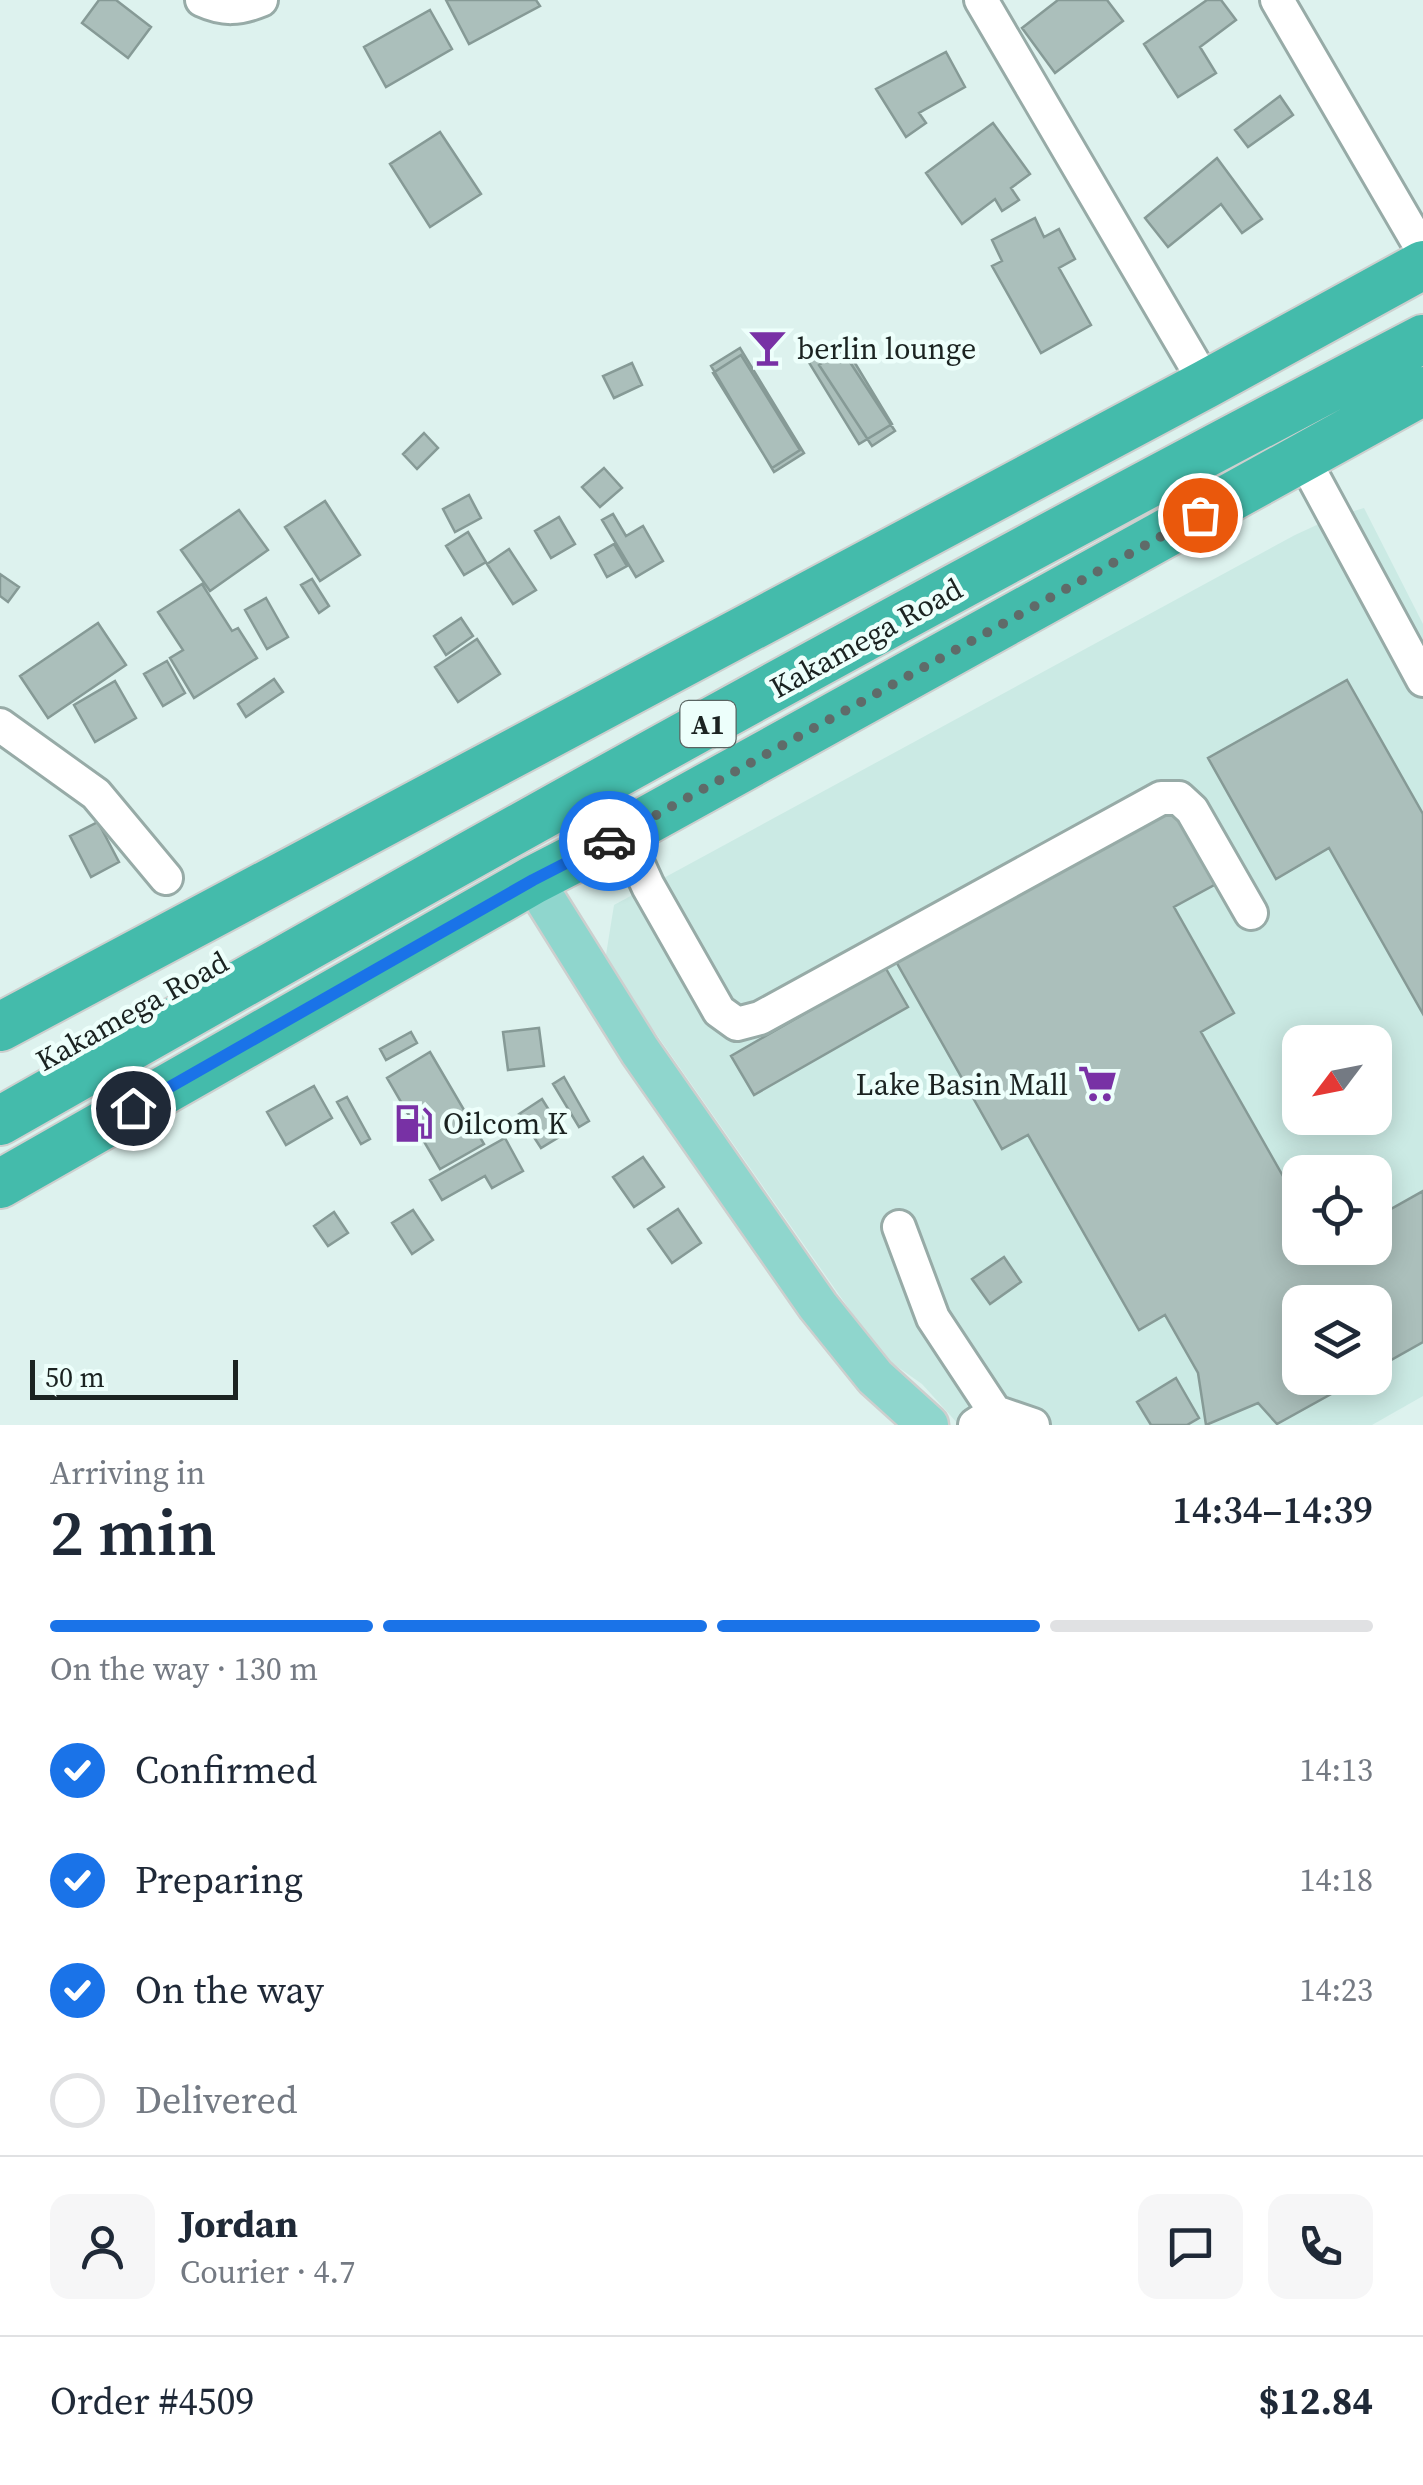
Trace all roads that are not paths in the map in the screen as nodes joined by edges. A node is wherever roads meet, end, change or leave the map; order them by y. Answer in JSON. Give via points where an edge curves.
{"nodes":[{"id":1,"x":202,"y":0,"type":"edge"},
{"id":2,"x":261,"y":0,"type":"edge"},
{"id":3,"x":981,"y":0,"type":"edge"},
{"id":4,"x":1277,"y":0,"type":"edge"},
{"id":5,"x":1423,"y":251,"type":"edge"},
{"id":6,"x":1423,"y":264,"type":"edge"},
{"id":7,"x":1423,"y":307,"type":"edge"},
{"id":8,"x":1423,"y":339,"type":"edge"},
{"id":9,"x":1206,"y":384,"type":"junction"},
{"id":10,"x":1423,"y":391,"type":"edge"},
{"id":11,"x":1303,"y":458,"type":"junction"},
{"id":12,"x":1423,"y":680,"type":"edge"},
{"id":13,"x":0,"y":725,"type":"edge"},
{"id":14,"x":624,"y":833,"type":"junction"},
{"id":15,"x":166,"y":878,"type":"dead end"},
{"id":16,"x":533,"y":880,"type":"junction"},
{"id":17,"x":1252,"y":913,"type":"dead end"},
{"id":18,"x":0,"y":1026,"type":"edge"},
{"id":19,"x":0,"y":1084,"type":"edge"},
{"id":20,"x":0,"y":1121,"type":"edge"},
{"id":21,"x":0,"y":1184,"type":"edge"},
{"id":22,"x":899,"y":1227,"type":"dead end"},
{"id":23,"x":985,"y":1419,"type":"edge"},
{"id":24,"x":928,"y":1425,"type":"edge"},
{"id":25,"x":1033,"y":1425,"type":"edge"}],
"edges":[{"from":1,"to":2,"type":"street","via":[[219,8]]},
{"from":3,"to":9,"type":"street"},
{"from":4,"to":5,"type":"street"},
{"from":6,"to":9,"type":"highway","number":"A1"},
{"from":7,"to":19,"type":"highway","name":"Kakamega Road","number":"A1","via":[[1213,413],[528,798]]},
{"from":8,"to":20,"type":"highway","name":"Kakamega Road","number":"A1","via":[[502,836]]},
{"from":9,"to":18,"type":"highway","number":"A1"},
{"from":10,"to":11,"type":"highway","number":"A1"},
{"from":11,"to":12,"type":"street"},
{"from":11,"to":14,"type":"highway","number":"A1"},
{"from":13,"to":15,"type":"street","via":[[96,794]]},
{"from":14,"to":16,"type":"highway","number":"A1"},
{"from":14,"to":17,"type":"street","via":[[719,1012],[738,1024],[760,1018],[1162,798],[1178,798],[1192,810]]},
{"from":16,"to":21,"type":"highway","number":"A1"},
{"from":16,"to":24,"type":"main road","via":[[640,1050],[818,1306],[875,1377]]},
{"from":22,"to":23,"type":"street","via":[[933,1318]]},
{"from":23,"to":25,"type":"street"}]}
